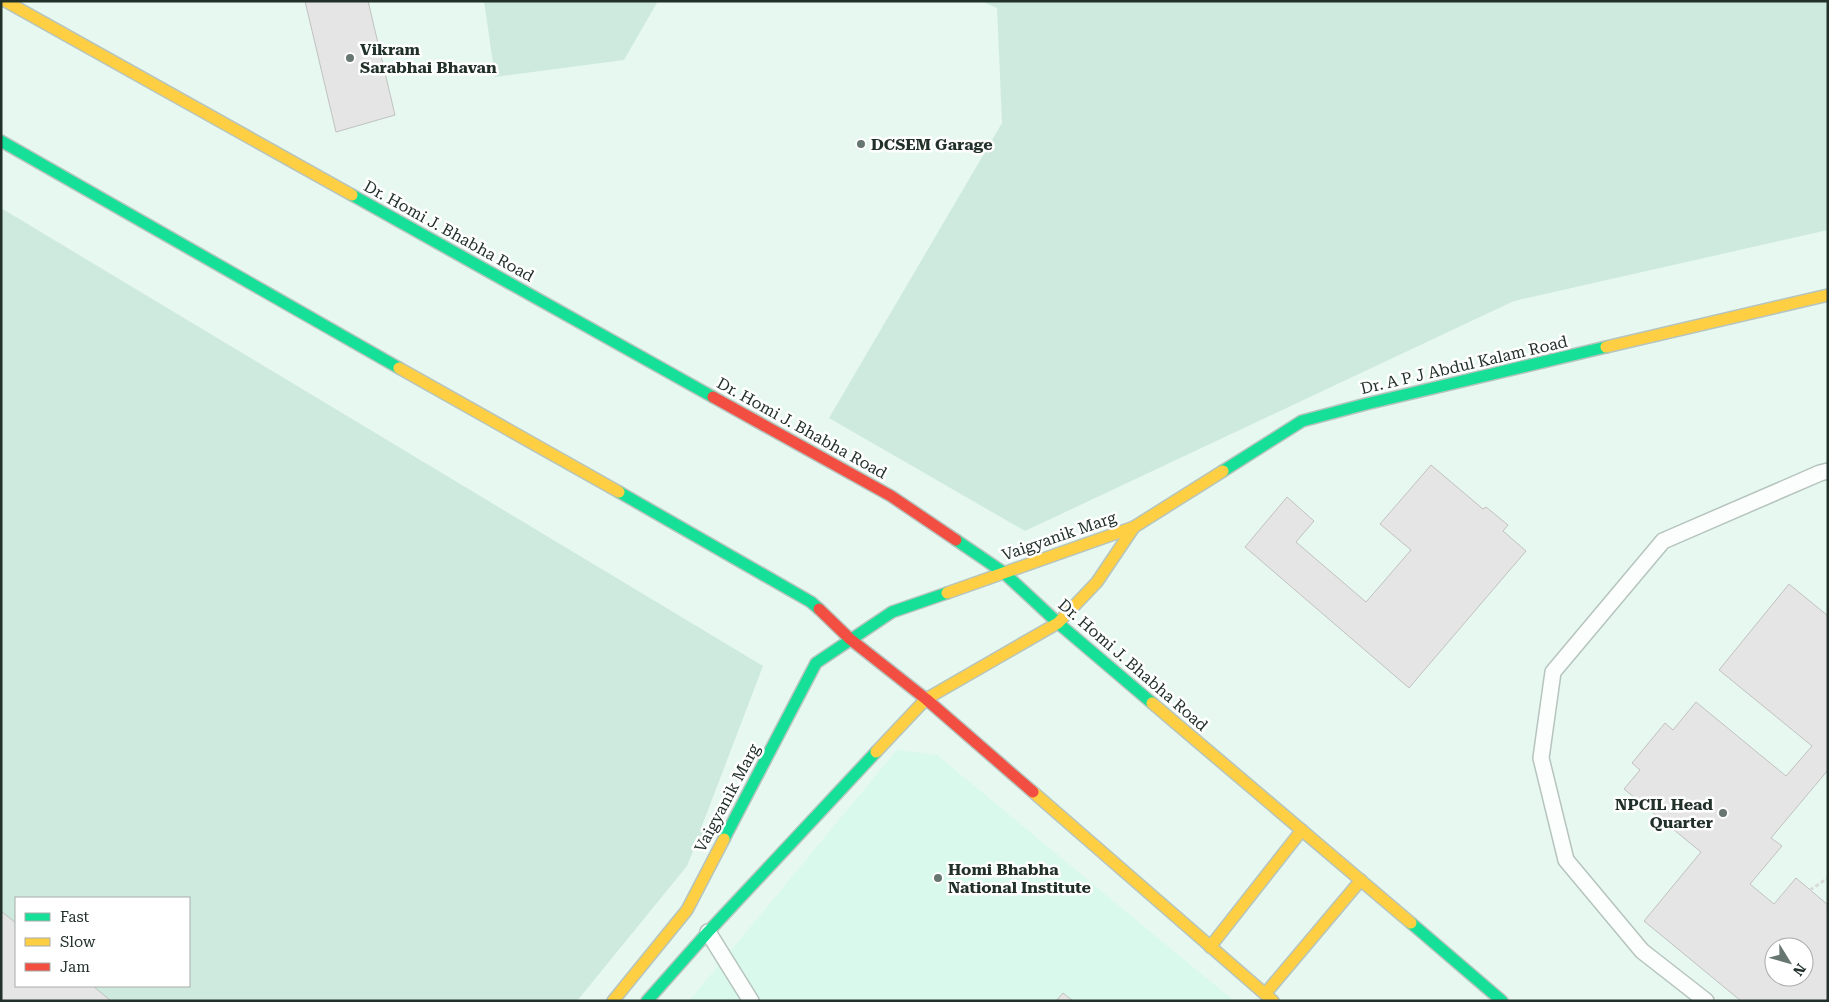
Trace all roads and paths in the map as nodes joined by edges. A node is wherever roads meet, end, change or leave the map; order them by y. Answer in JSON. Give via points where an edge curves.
{"nodes":[{"id":1,"x":5,"y":1,"type":"edge"},
{"id":2,"x":1,"y":141,"type":"edge"},
{"id":3,"x":1828,"y":295,"type":"edge"},
{"id":4,"x":1828,"y":470,"type":"edge"},
{"id":5,"x":1134,"y":528,"type":"junction"},
{"id":6,"x":1003,"y":572,"type":"junction"},
{"id":7,"x":1058,"y":623,"type":"junction"},
{"id":8,"x":850,"y":638,"type":"junction"},
{"id":9,"x":926,"y":699,"type":"junction"},
{"id":10,"x":1302,"y":830,"type":"junction"},
{"id":11,"x":1828,"y":878,"type":"edge"},
{"id":12,"x":1361,"y":880,"type":"junction"},
{"id":13,"x":1810,"y":890,"type":"dead end"},
{"id":14,"x":708,"y":932,"type":"junction"},
{"id":15,"x":1210,"y":947,"type":"junction"},
{"id":16,"x":1269,"y":997,"type":"edge"},
{"id":17,"x":613,"y":1001,"type":"edge"},
{"id":18,"x":647,"y":1001,"type":"edge"},
{"id":19,"x":751,"y":1001,"type":"edge"},
{"id":20,"x":1502,"y":1001,"type":"edge"},
{"id":21,"x":1706,"y":1001,"type":"edge"}],
"edges":[{"from":1,"to":6,"type":"street","name":"Dr. Homi J. Bhabha Road","via":[[891,496]]},
{"from":2,"to":8,"type":"street","via":[[811,602]]},
{"from":3,"to":5,"type":"street","name":"Dr. A P J Abdul Kalam Road","via":[[1302,421]]},
{"from":4,"to":21,"type":"lane","via":[[1663,541],[1553,672],[1541,758],[1566,860],[1642,951]]},
{"from":5,"to":6,"type":"street","name":"Vaigyanik Marg"},
{"from":5,"to":7,"type":"street","name":"Vaigyanik Marg","via":[[1097,582]]},
{"from":6,"to":7,"type":"street","name":"Dr. Homi J. Bhabha Road"},
{"from":6,"to":8,"type":"street","name":"Vaigyanik Marg","via":[[892,612]]},
{"from":7,"to":9,"type":"street","name":"Vaigyanik Marg"},
{"from":7,"to":10,"type":"street","name":"Dr. Homi J. Bhabha Road"},
{"from":8,"to":9,"type":"street"},
{"from":8,"to":17,"type":"street","name":"Vaigyanik Marg","via":[[816,663],[687,910]]},
{"from":9,"to":14,"type":"street","name":"Vaigyanik Marg"},
{"from":9,"to":15,"type":"street"},
{"from":10,"to":12,"type":"street","name":"Dr. Homi J. Bhabha Road"},
{"from":10,"to":15,"type":"street"},
{"from":11,"to":13,"type":"path"},
{"from":12,"to":16,"type":"street"},
{"from":12,"to":20,"type":"street","name":"Dr. Homi J. Bhabha Road"},
{"from":14,"to":18,"type":"street","name":"Vaigyanik Marg"},
{"from":14,"to":19,"type":"lane"},
{"from":15,"to":16,"type":"street"}]}
